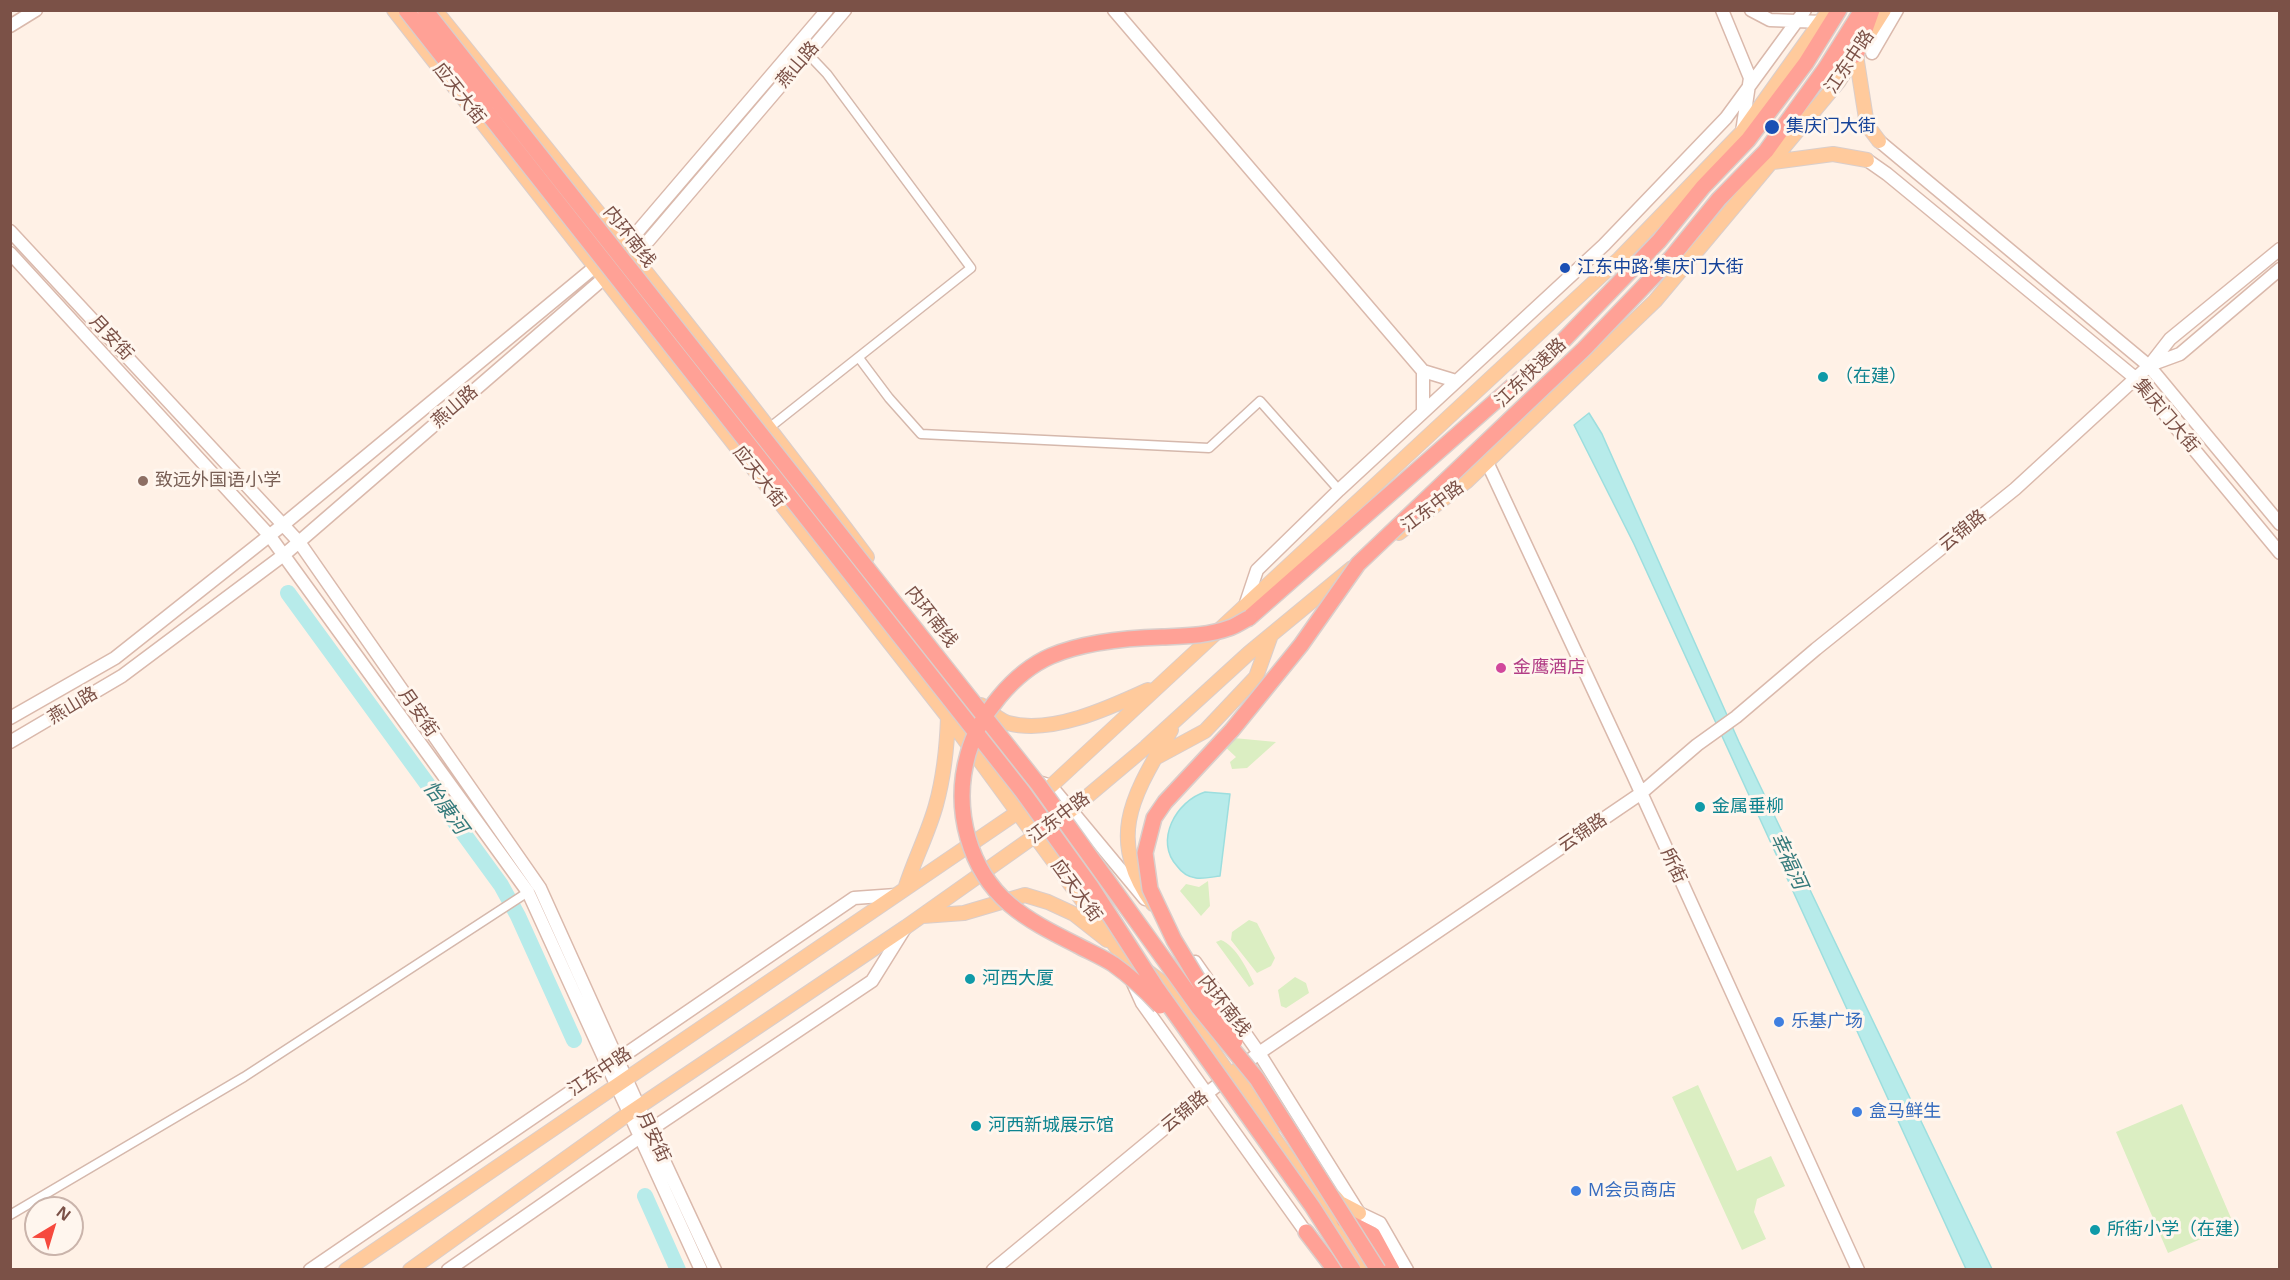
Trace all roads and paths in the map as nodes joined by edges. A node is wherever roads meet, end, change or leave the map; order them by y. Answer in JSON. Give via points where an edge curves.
{"nodes":[{"id":1,"x":36,"y":10,"type":"edge"},
{"id":2,"x":394,"y":10,"type":"edge"},
{"id":3,"x":406,"y":10,"type":"edge"},
{"id":4,"x":425,"y":10,"type":"edge"},
{"id":5,"x":435,"y":10,"type":"edge"},
{"id":6,"x":827,"y":10,"type":"edge"},
{"id":7,"x":845,"y":10,"type":"edge"},
{"id":8,"x":1114,"y":10,"type":"edge"},
{"id":9,"x":1722,"y":10,"type":"edge"},
{"id":10,"x":1751,"y":10,"type":"edge"},
{"id":11,"x":1839,"y":10,"type":"edge"},
{"id":12,"x":1862,"y":10,"type":"edge"},
{"id":13,"x":1872,"y":10,"type":"edge"},
{"id":14,"x":1884,"y":10,"type":"edge"},
{"id":15,"x":1897,"y":10,"type":"edge"},
{"id":16,"x":1828,"y":14,"type":"edge"},
{"id":17,"x":1801,"y":16,"type":"edge"},
{"id":18,"x":10,"y":26,"type":"edge"},
{"id":19,"x":1872,"y":53,"type":"dead end"},
{"id":20,"x":808,"y":54,"type":"junction"},
{"id":21,"x":1856,"y":55,"type":"junction"},
{"id":22,"x":1748,"y":90,"type":"junction"},
{"id":23,"x":1742,"y":132,"type":"junction"},
{"id":24,"x":1879,"y":141,"type":"joint"},
{"id":25,"x":1867,"y":160,"type":"joint"},
{"id":26,"x":1773,"y":162,"type":"junction"},
{"id":27,"x":10,"y":231,"type":"edge"},
{"id":28,"x":628,"y":248,"type":"junction"},
{"id":29,"x":2280,"y":249,"type":"edge"},
{"id":30,"x":10,"y":253,"type":"edge"},
{"id":31,"x":594,"y":267,"type":"junction"},
{"id":32,"x":2280,"y":269,"type":"edge"},
{"id":33,"x":603,"y":278,"type":"junction"},
{"id":34,"x":859,"y":358,"type":"junction"},
{"id":35,"x":2149,"y":366,"type":"junction"},
{"id":36,"x":1423,"y":371,"type":"junction"},
{"id":37,"x":2134,"y":377,"type":"junction"},
{"id":38,"x":1456,"y":381,"type":"junction"},
{"id":39,"x":1423,"y":412,"type":"junction"},
{"id":40,"x":769,"y":428,"type":"junction"},
{"id":41,"x":1487,"y":462,"type":"junction"},
{"id":42,"x":1339,"y":490,"type":"junction"},
{"id":43,"x":284,"y":524,"type":"junction"},
{"id":44,"x":2280,"y":524,"type":"edge"},
{"id":45,"x":269,"y":535,"type":"junction"},
{"id":46,"x":299,"y":542,"type":"junction"},
{"id":47,"x":2280,"y":553,"type":"edge"},
{"id":48,"x":285,"y":554,"type":"junction"},
{"id":49,"x":1247,"y":612,"type":"junction"},
{"id":50,"x":1270,"y":635,"type":"junction"},
{"id":51,"x":1161,"y":684,"type":"junction"},
{"id":52,"x":977,"y":703,"type":"junction"},
{"id":53,"x":948,"y":717,"type":"junction"},
{"id":54,"x":10,"y":718,"type":"edge"},
{"id":55,"x":1178,"y":718,"type":"junction"},
{"id":56,"x":10,"y":742,"type":"edge"},
{"id":57,"x":1155,"y":758,"type":"junction"},
{"id":58,"x":1028,"y":778,"type":"junction"},
{"id":59,"x":1051,"y":786,"type":"junction"},
{"id":60,"x":1640,"y":794,"type":"junction"},
{"id":61,"x":1037,"y":797,"type":"junction"},
{"id":62,"x":1070,"y":811,"type":"junction"},
{"id":63,"x":1018,"y":812,"type":"junction"},
{"id":64,"x":1056,"y":822,"type":"junction"},
{"id":65,"x":1036,"y":836,"type":"junction"},
{"id":66,"x":900,"y":892,"type":"junction"},
{"id":67,"x":527,"y":893,"type":"junction"},
{"id":68,"x":921,"y":916,"type":"junction"},
{"id":69,"x":906,"y":927,"type":"junction"},
{"id":70,"x":1176,"y":935,"type":"junction"},
{"id":71,"x":1117,"y":948,"type":"junction"},
{"id":72,"x":1259,"y":1053,"type":"junction"},
{"id":73,"x":613,"y":1063,"type":"junction"},
{"id":74,"x":1215,"y":1068,"type":"junction"},
{"id":75,"x":1234,"y":1073,"type":"junction"},
{"id":76,"x":1257,"y":1079,"type":"junction"},
{"id":77,"x":621,"y":1082,"type":"junction"},
{"id":78,"x":1206,"y":1094,"type":"junction"},
{"id":79,"x":633,"y":1111,"type":"junction"},
{"id":80,"x":644,"y":1133,"type":"junction"},
{"id":81,"x":1359,"y":1213,"type":"junction"},
{"id":82,"x":10,"y":1215,"type":"edge"},
{"id":83,"x":1335,"y":1216,"type":"junction"},
{"id":84,"x":1306,"y":1232,"type":"junction"},
{"id":85,"x":310,"y":1269,"type":"edge"},
{"id":86,"x":346,"y":1269,"type":"edge"},
{"id":87,"x":410,"y":1269,"type":"edge"},
{"id":88,"x":448,"y":1269,"type":"edge"},
{"id":89,"x":701,"y":1269,"type":"edge"},
{"id":90,"x":715,"y":1269,"type":"edge"},
{"id":91,"x":993,"y":1269,"type":"edge"},
{"id":92,"x":1327,"y":1269,"type":"edge"},
{"id":93,"x":1335,"y":1269,"type":"edge"},
{"id":94,"x":1353,"y":1269,"type":"edge"},
{"id":95,"x":1363,"y":1269,"type":"edge"},
{"id":96,"x":1370,"y":1269,"type":"edge"},
{"id":97,"x":1378,"y":1269,"type":"edge"},
{"id":98,"x":1392,"y":1269,"type":"edge"},
{"id":99,"x":1407,"y":1269,"type":"edge"},
{"id":100,"x":1858,"y":1269,"type":"edge"}],
"edges":[{"from":1,"to":18,"type":"street"},
{"from":2,"to":31,"type":"main road","name":"应天大街"},
{"from":3,"to":74,"type":"highway","name":"内环南线","bridge":true,"via":[[1022,791]]},
{"from":4,"to":76,"type":"highway","name":"内环南线","bridge":true,"via":[[1038,784],[1199,1008]]},
{"from":5,"to":28,"type":"main road","name":"应天大街"},
{"from":6,"to":28,"type":"street","name":"燕山路","via":[[639,230]]},
{"from":7,"to":20,"type":"street","name":"燕山路"},
{"from":8,"to":36,"type":"street"},
{"from":9,"to":22,"type":"street","via":[[1750,78]]},
{"from":10,"to":17,"type":"street","via":[[1770,20]]},
{"from":11,"to":49,"type":"highway","name":"江东快速路","via":[[1806,63],[1748,140],[1659,241],[1557,347]]},
{"from":12,"to":76,"type":"highway","name":"江东快速路","bridge":true,"via":[[1766,151],[1584,349],[1358,564],[1302,645],[1154,818],[1145,853],[1150,890],[1174,940]]},
{"from":13,"to":21,"type":"highway"},
{"from":14,"to":21,"type":"main road","name":"江东中路"},
{"from":15,"to":19,"type":"street","name":"江东中路"},
{"from":16,"to":17,"type":"street"},
{"from":16,"to":23,"type":"main road","name":"江东中路"},
{"from":17,"to":22,"type":"street","name":"江东中路"},
{"from":20,"to":28,"type":"street","name":"燕山路","via":[[649,240]]},
{"from":20,"to":34,"type":"street","via":[[971,267]]},
{"from":21,"to":24,"type":"main road","via":[[1867,125]]},
{"from":21,"to":26,"type":"main road","name":"江东中路"},
{"from":22,"to":23,"type":"street"},
{"from":22,"to":38,"type":"street","name":"江东中路","via":[[1604,245]]},
{"from":23,"to":49,"type":"main road","name":"江东中路","via":[[1619,260]]},
{"from":24,"to":35,"type":"street","name":"集庆门大街"},
{"from":25,"to":26,"type":"main road","via":[[1833,154]]},
{"from":25,"to":37,"type":"street","name":"集庆门大街"},
{"from":26,"to":41,"type":"main road","name":"江东中路","via":[[1655,301]]},
{"from":27,"to":43,"type":"street","name":"月安街"},
{"from":28,"to":31,"type":"street","name":"燕山路"},
{"from":28,"to":33,"type":"street","name":"燕山路"},
{"from":28,"to":40,"type":"main road","name":"应天大街"},
{"from":29,"to":35,"type":"street","name":"云锦路","via":[[2170,339]]},
{"from":30,"to":45,"type":"street"},
{"from":31,"to":33,"type":"main road","name":"应天大街"},
{"from":31,"to":43,"type":"street","name":"燕山路"},
{"from":32,"to":35,"type":"street","name":"云锦路","via":[[2180,354]]},
{"from":33,"to":46,"type":"street","name":"燕山路"},
{"from":33,"to":53,"type":"main road","name":"应天大街"},
{"from":34,"to":40,"type":"street"},
{"from":34,"to":42,"type":"street","via":[[921,434],[1209,448],[1260,401]]},
{"from":35,"to":37,"type":"street","name":"云锦路"},
{"from":35,"to":44,"type":"street","name":"集庆门大街"},
{"from":36,"to":38,"type":"street"},
{"from":36,"to":39,"type":"street"},
{"from":37,"to":47,"type":"street","name":"集庆门大街"},
{"from":37,"to":60,"type":"street","name":"云锦路","via":[[2015,489]]},
{"from":38,"to":39,"type":"street","name":"江东中路"},
{"from":39,"to":42,"type":"street","name":"江东中路"},
{"from":40,"to":52,"type":"main road","name":"应天大街"},
{"from":41,"to":50,"type":"main road","name":"江东中路"},
{"from":41,"to":60,"type":"street","name":"所街"},
{"from":42,"to":49,"type":"street","name":"江东中路","via":[[1257,570]]},
{"from":43,"to":45,"type":"street","name":"燕山路"},
{"from":43,"to":46,"type":"street","name":"月安街"},
{"from":45,"to":48,"type":"street"},
{"from":45,"to":54,"type":"street","name":"燕山路","via":[[115,658]]},
{"from":46,"to":48,"type":"street","name":"燕山路"},
{"from":46,"to":73,"type":"street","name":"月安街","via":[[540,888]]},
{"from":48,"to":56,"type":"street","name":"燕山路","via":[[122,676]]},
{"from":48,"to":67,"type":"street"},
{"from":49,"to":51,"type":"main road","name":"江东中路"},
{"from":49,"to":74,"type":"highway","name":"江东快速路","bridge":true,"via":[[1229,628],[1194,636],[1084,646],[1035,665],[1003,692],[971,742],[963,769],[965,828],[973,855],[990,885],[1034,923],[1112,963],[1146,991]]},
{"from":50,"to":55,"type":"main road","name":"江东中路"},
{"from":50,"to":57,"type":"main road","via":[[1256,677],[1249,685],[1205,731]]},
{"from":51,"to":52,"type":"main road","via":[[1060,723],[1032,726],[1007,723]]},
{"from":51,"to":59,"type":"main road","name":"江东中路"},
{"from":52,"to":58,"type":"main road","name":"应天大街"},
{"from":53,"to":63,"type":"main road","name":"应天大街"},
{"from":53,"to":66,"type":"main road","via":[[940,790]]},
{"from":55,"to":57,"type":"main road"},
{"from":55,"to":62,"type":"main road","name":"江东中路"},
{"from":57,"to":70,"type":"main road","via":[[1127,824],[1128,852],[1138,884]]},
{"from":58,"to":59,"type":"street"},
{"from":58,"to":61,"type":"main road","name":"应天大街"},
{"from":59,"to":61,"type":"main road","name":"江东中路"},
{"from":59,"to":62,"type":"street"},
{"from":60,"to":72,"type":"street","name":"云锦路"},
{"from":60,"to":100,"type":"street","name":"所街"},
{"from":61,"to":63,"type":"main road","name":"江东中路"},
{"from":61,"to":64,"type":"main road","name":"应天大街"},
{"from":62,"to":64,"type":"main road","name":"江东中路"},
{"from":62,"to":70,"type":"street"},
{"from":63,"to":65,"type":"main road","name":"应天大街"},
{"from":63,"to":66,"type":"main road","name":"江东中路"},
{"from":64,"to":65,"type":"main road","name":"江东中路"},
{"from":64,"to":75,"type":"main road","name":"应天大街"},
{"from":65,"to":68,"type":"main road","name":"江东中路"},
{"from":65,"to":71,"type":"main road","name":"应天大街"},
{"from":66,"to":73,"type":"street","name":"江东中路","via":[[854,898]]},
{"from":66,"to":77,"type":"main road","name":"江东中路"},
{"from":67,"to":73,"type":"street"},
{"from":67,"to":82,"type":"street","via":[[244,1077]]},
{"from":68,"to":69,"type":"main road","name":"江东中路"},
{"from":68,"to":71,"type":"main road","via":[[964,913],[1025,895],[1074,914]]},
{"from":69,"to":79,"type":"main road","name":"江东中路"},
{"from":69,"to":80,"type":"street","name":"江东中路","via":[[872,981]]},
{"from":70,"to":72,"type":"street"},
{"from":71,"to":75,"type":"main road","name":"应天大街","via":[[1168,987]]},
{"from":71,"to":78,"type":"street","name":"应天大街","via":[[1142,1003]]},
{"from":72,"to":75,"type":"street","name":"云锦路"},
{"from":72,"to":81,"type":"street"},
{"from":73,"to":77,"type":"street","name":"月安街"},
{"from":73,"to":85,"type":"street","name":"江东中路"},
{"from":74,"to":94,"type":"highway","name":"内环南线","bridge":true},
{"from":75,"to":78,"type":"street","name":"云锦路"},
{"from":75,"to":81,"type":"main road","via":[[1340,1203]]},
{"from":75,"to":83,"type":"main road","name":"应天大街"},
{"from":75,"to":95,"type":"main road","name":"应天大街"},
{"from":76,"to":97,"type":"highway","name":"内环南线","bridge":true},
{"from":77,"to":79,"type":"street","name":"月安街"},
{"from":77,"to":86,"type":"main road","name":"江东中路"},
{"from":78,"to":84,"type":"street","name":"应天大街"},
{"from":78,"to":91,"type":"street","name":"云锦路"},
{"from":79,"to":80,"type":"street","name":"月安街"},
{"from":79,"to":87,"type":"main road","name":"江东中路"},
{"from":80,"to":88,"type":"street","name":"江东中路"},
{"from":80,"to":89,"type":"street"},
{"from":80,"to":90,"type":"street","name":"月安街"},
{"from":81,"to":99,"type":"street","via":[[1380,1223]]},
{"from":83,"to":96,"type":"main road","name":"应天大街"},
{"from":83,"to":98,"type":"highway","via":[[1373,1235]]},
{"from":84,"to":92,"type":"street","name":"应天大街"},
{"from":84,"to":93,"type":"highway"}]}
